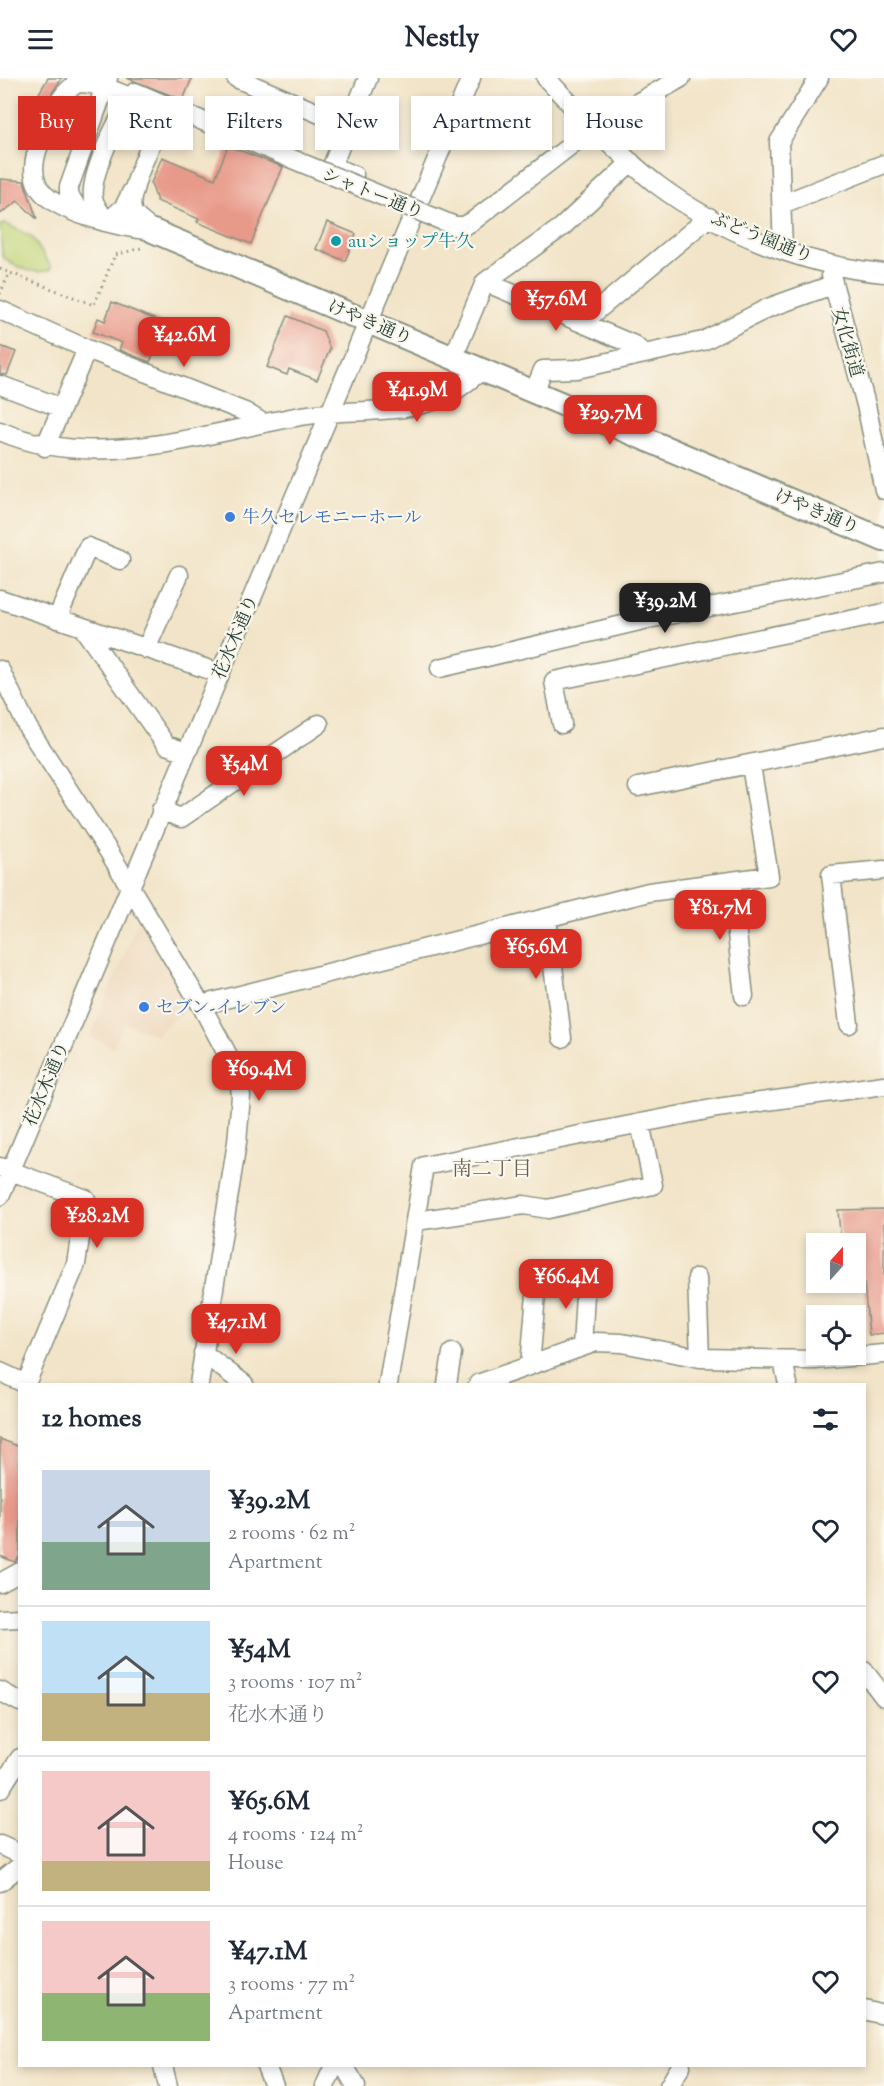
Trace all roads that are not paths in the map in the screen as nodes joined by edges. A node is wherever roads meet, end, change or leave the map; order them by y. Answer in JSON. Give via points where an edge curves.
{"nodes":[{"id":1,"x":236,"y":78,"type":"edge"},
{"id":2,"x":368,"y":78,"type":"edge"},
{"id":3,"x":471,"y":78,"type":"edge"},
{"id":4,"x":546,"y":78,"type":"edge"},
{"id":5,"x":681,"y":78,"type":"edge"},
{"id":6,"x":819,"y":78,"type":"edge"},
{"id":7,"x":107,"y":81,"type":"edge"},
{"id":8,"x":130,"y":96,"type":"edge"},
{"id":9,"x":360,"y":96,"type":"edge"},
{"id":10,"x":649,"y":96,"type":"edge"},
{"id":11,"x":564,"y":97,"type":"edge"},
{"id":12,"x":315,"y":112,"type":"edge"},
{"id":13,"x":108,"y":144,"type":"edge"},
{"id":14,"x":147,"y":150,"type":"edge"},
{"id":15,"x":338,"y":150,"type":"edge"},
{"id":16,"x":565,"y":150,"type":"edge"},
{"id":17,"x":618,"y":150,"type":"edge"},
{"id":18,"x":631,"y":162,"type":"junction"},
{"id":19,"x":884,"y":164,"type":"edge"},
{"id":20,"x":135,"y":184,"type":"junction"},
{"id":21,"x":419,"y":202,"type":"junction"},
{"id":22,"x":782,"y":204,"type":"junction"},
{"id":23,"x":81,"y":213,"type":"junction"},
{"id":24,"x":709,"y":217,"type":"junction"},
{"id":25,"x":107,"y":222,"type":"junction"},
{"id":26,"x":149,"y":240,"type":"junction"},
{"id":27,"x":783,"y":249,"type":"junction"},
{"id":28,"x":832,"y":264,"type":"junction"},
{"id":29,"x":884,"y":273,"type":"edge"},
{"id":30,"x":485,"y":282,"type":"junction"},
{"id":31,"x":832,"y":285,"type":"junction"},
{"id":32,"x":0,"y":310,"type":"edge"},
{"id":33,"x":369,"y":322,"type":"junction"},
{"id":34,"x":582,"y":323,"type":"junction"},
{"id":35,"x":87,"y":349,"type":"junction"},
{"id":36,"x":644,"y":354,"type":"junction"},
{"id":37,"x":453,"y":357,"type":"junction"},
{"id":38,"x":483,"y":370,"type":"junction"},
{"id":39,"x":0,"y":385,"type":"edge"},
{"id":40,"x":534,"y":392,"type":"junction"},
{"id":41,"x":62,"y":408,"type":"junction"},
{"id":42,"x":330,"y":413,"type":"junction"},
{"id":43,"x":263,"y":423,"type":"junction"},
{"id":44,"x":0,"y":431,"type":"edge"},
{"id":45,"x":45,"y":447,"type":"junction"},
{"id":46,"x":884,"y":490,"type":"edge"},
{"id":47,"x":884,"y":540,"type":"edge"},
{"id":48,"x":120,"y":560,"type":"dead end"},
{"id":49,"x":884,"y":573,"type":"edge"},
{"id":50,"x":179,"y":575,"type":"dead end"},
{"id":51,"x":0,"y":599,"type":"edge"},
{"id":52,"x":884,"y":613,"type":"edge"},
{"id":53,"x":57,"y":619,"type":"junction"},
{"id":54,"x":83,"y":628,"type":"junction"},
{"id":55,"x":146,"y":649,"type":"junction"},
{"id":56,"x":440,"y":668,"type":"dead end"},
{"id":57,"x":0,"y":670,"type":"edge"},
{"id":58,"x":219,"y":674,"type":"junction"},
{"id":59,"x":319,"y":724,"type":"dead end"},
{"id":60,"x":562,"y":724,"type":"dead end"},
{"id":61,"x":884,"y":736,"type":"edge"},
{"id":62,"x":186,"y":752,"type":"junction"},
{"id":63,"x":751,"y":765,"type":"junction"},
{"id":64,"x":638,"y":787,"type":"dead end"},
{"id":65,"x":161,"y":810,"type":"junction"},
{"id":66,"x":884,"y":870,"type":"edge"},
{"id":67,"x":731,"y":881,"type":"junction"},
{"id":68,"x":128,"y":887,"type":"junction"},
{"id":69,"x":547,"y":918,"type":"junction"},
{"id":70,"x":744,"y":996,"type":"dead end"},
{"id":71,"x":201,"y":1005,"type":"junction"},
{"id":72,"x":849,"y":1024,"type":"dead end"},
{"id":73,"x":562,"y":1038,"type":"dead end"},
{"id":74,"x":884,"y":1085,"type":"edge"},
{"id":75,"x":640,"y":1124,"type":"junction"},
{"id":76,"x":5,"y":1168,"type":"edge"},
{"id":77,"x":0,"y":1196,"type":"edge"},
{"id":78,"x":416,"y":1221,"type":"junction"},
{"id":79,"x":586,"y":1276,"type":"dead end"},
{"id":80,"x":697,"y":1278,"type":"dead end"},
{"id":81,"x":536,"y":1294,"type":"dead end"},
{"id":82,"x":582,"y":1347,"type":"junction"},
{"id":83,"x":204,"y":1353,"type":"junction"},
{"id":84,"x":452,"y":1353,"type":"dead end"},
{"id":85,"x":884,"y":1354,"type":"edge"},
{"id":86,"x":700,"y":1358,"type":"junction"},
{"id":87,"x":783,"y":1361,"type":"junction"},
{"id":88,"x":530,"y":1366,"type":"junction"},
{"id":89,"x":0,"y":1372,"type":"edge"},
{"id":90,"x":24,"y":1383,"type":"edge"},
{"id":91,"x":26,"y":1383,"type":"edge"},
{"id":92,"x":199,"y":1383,"type":"edge"},
{"id":93,"x":243,"y":1383,"type":"edge"},
{"id":94,"x":388,"y":1383,"type":"edge"},
{"id":95,"x":447,"y":1383,"type":"edge"},
{"id":96,"x":481,"y":1383,"type":"edge"},
{"id":97,"x":788,"y":1383,"type":"edge"},
{"id":98,"x":18,"y":1573,"type":"edge"},
{"id":99,"x":0,"y":1583,"type":"edge"},
{"id":100,"x":18,"y":1618,"type":"edge"},
{"id":101,"x":0,"y":1619,"type":"edge"},
{"id":102,"x":873,"y":1676,"type":"edge"},
{"id":103,"x":0,"y":1691,"type":"edge"},
{"id":104,"x":884,"y":1697,"type":"edge"},
{"id":105,"x":18,"y":1701,"type":"edge"},
{"id":106,"x":18,"y":1761,"type":"edge"},
{"id":107,"x":0,"y":1789,"type":"edge"},
{"id":108,"x":0,"y":1845,"type":"edge"},
{"id":109,"x":18,"y":1853,"type":"edge"},
{"id":110,"x":18,"y":1868,"type":"edge"},
{"id":111,"x":0,"y":1882,"type":"edge"},
{"id":112,"x":866,"y":2010,"type":"edge"},
{"id":113,"x":884,"y":2015,"type":"edge"},
{"id":114,"x":163,"y":2067,"type":"edge"},
{"id":115,"x":266,"y":2067,"type":"edge"},
{"id":116,"x":334,"y":2067,"type":"edge"},
{"id":117,"x":346,"y":2067,"type":"edge"},
{"id":118,"x":680,"y":2067,"type":"edge"},
{"id":119,"x":168,"y":2086,"type":"edge"},
{"id":120,"x":274,"y":2086,"type":"edge"},
{"id":121,"x":325,"y":2086,"type":"edge"},
{"id":122,"x":356,"y":2086,"type":"edge"},
{"id":123,"x":669,"y":2086,"type":"edge"}],
"edges":[{"from":1,"to":12,"type":"street"},
{"from":2,"to":9,"type":"street"},
{"from":3,"to":21,"type":"street","name":"花水木通り"},
{"from":4,"to":11,"type":"street","name":"ぶどう園通り"},
{"from":5,"to":10,"type":"street","name":"シャトー通り"},
{"from":6,"to":22,"type":"street","via":[[779,142]]},
{"from":7,"to":8,"type":"street"},
{"from":7,"to":16,"type":"street","name":"シャトー通り","bridge":true,"via":[[455,226],[473,221]]},
{"from":7,"to":23,"type":"street","via":[[69,187],[69,195]]},
{"from":7,"to":23,"type":"street","via":[[78,83],[65,92],[43,134],[34,166],[40,191]]},
{"from":13,"to":25,"type":"street","via":[[94,186],[95,204]]},
{"from":14,"to":20,"type":"street"},
{"from":15,"to":21,"type":"street","via":[[332,166]]},
{"from":17,"to":18,"type":"street","name":"ぶどう園通り"},
{"from":18,"to":24,"type":"street","name":"ぶどう園通り"},
{"from":18,"to":30,"type":"street","via":[[562,227]]},
{"from":19,"to":22,"type":"street"},
{"from":20,"to":25,"type":"street","via":[[124,207]]},
{"from":20,"to":26,"type":"street","via":[[132,210]]},
{"from":21,"to":33,"type":"street","name":"花水木通り"},
{"from":22,"to":27,"type":"street"},
{"from":23,"to":25,"type":"street"},
{"from":24,"to":27,"type":"street","name":"ぶどう園通り"},
{"from":24,"to":34,"type":"street"},
{"from":25,"to":26,"type":"street"},
{"from":26,"to":33,"type":"main road","name":"けやき通り"},
{"from":27,"to":28,"type":"street","name":"ぶどう園通り"},
{"from":28,"to":29,"type":"street","name":"ぶどう園通り"},
{"from":28,"to":31,"type":"street","name":"女化街道"},
{"from":30,"to":34,"type":"street"},
{"from":30,"to":37,"type":"street"},
{"from":31,"to":36,"type":"street","via":[[768,308],[703,341]]},
{"from":31,"to":46,"type":"street","name":"女化街道","via":[[866,405]]},
{"from":32,"to":35,"type":"street"},
{"from":33,"to":37,"type":"main road","name":"けやき通り"},
{"from":33,"to":42,"type":"street","name":"花水木通り"},
{"from":34,"to":36,"type":"street","via":[[634,345]]},
{"from":35,"to":41,"type":"street"},
{"from":35,"to":43,"type":"street"},
{"from":36,"to":40,"type":"street","via":[[577,369],[543,370]]},
{"from":37,"to":38,"type":"main road","name":"けやき通り"},
{"from":38,"to":40,"type":"main road","name":"けやき通り"},
{"from":38,"to":42,"type":"street","via":[[452,393],[406,408]]},
{"from":39,"to":41,"type":"street"},
{"from":40,"to":47,"type":"main road","name":"けやき通り"},
{"from":41,"to":45,"type":"street"},
{"from":42,"to":43,"type":"street"},
{"from":42,"to":58,"type":"street","name":"花水木通り"},
{"from":43,"to":45,"type":"street","via":[[143,446]]},
{"from":44,"to":45,"type":"street"},
{"from":48,"to":53,"type":"street","via":[[88,547]]},
{"from":49,"to":56,"type":"street","via":[[648,619]]},
{"from":50,"to":55,"type":"street"},
{"from":51,"to":53,"type":"street"},
{"from":52,"to":60,"type":"street","via":[[554,681]]},
{"from":53,"to":54,"type":"street"},
{"from":54,"to":55,"type":"street"},
{"from":54,"to":62,"type":"street","via":[[166,745]]},
{"from":55,"to":58,"type":"street"},
{"from":57,"to":68,"type":"street","via":[[28,728]]},
{"from":58,"to":62,"type":"street","name":"花水木通り"},
{"from":59,"to":65,"type":"street","via":[[181,818]]},
{"from":61,"to":63,"type":"street"},
{"from":62,"to":65,"type":"street","name":"花水木通り"},
{"from":63,"to":64,"type":"street"},
{"from":63,"to":67,"type":"street","via":[[769,876]]},
{"from":65,"to":68,"type":"street","name":"花水木通り"},
{"from":66,"to":72,"type":"street","via":[[831,874]]},
{"from":67,"to":69,"type":"street","via":[[649,892]]},
{"from":67,"to":70,"type":"street"},
{"from":68,"to":71,"type":"street"},
{"from":68,"to":76,"type":"street","name":"花水木通り"},
{"from":69,"to":71,"type":"street"},
{"from":69,"to":73,"type":"street"},
{"from":71,"to":83,"type":"street","via":[[239,1077],[241,1096]]},
{"from":74,"to":75,"type":"street","via":[[783,1098]]},
{"from":75,"to":78,"type":"street","via":[[424,1166]]},
{"from":75,"to":78,"type":"street","via":[[653,1185],[548,1209],[524,1205]]},
{"from":76,"to":77,"type":"street","name":"花水木通り"},
{"from":76,"to":91,"type":"street","via":[[86,1199],[76,1264]]},
{"from":78,"to":94,"type":"street"},
{"from":79,"to":82,"type":"street"},
{"from":80,"to":86,"type":"street"},
{"from":81,"to":88,"type":"street"},
{"from":82,"to":86,"type":"street","via":[[596,1342],[622,1343]]},
{"from":82,"to":88,"type":"street"},
{"from":83,"to":92,"type":"street"},
{"from":83,"to":93,"type":"street"},
{"from":84,"to":95,"type":"street"},
{"from":85,"to":87,"type":"street"},
{"from":86,"to":87,"type":"street"},
{"from":87,"to":97,"type":"street"},
{"from":88,"to":96,"type":"street"},
{"from":89,"to":90,"type":"street"},
{"from":98,"to":99,"type":"street"},
{"from":100,"to":101,"type":"street"},
{"from":102,"to":104,"type":"street"},
{"from":103,"to":105,"type":"street"},
{"from":106,"to":107,"type":"street"},
{"from":108,"to":109,"type":"street"},
{"from":110,"to":111,"type":"street"},
{"from":112,"to":113,"type":"street"},
{"from":114,"to":119,"type":"street"},
{"from":115,"to":120,"type":"street"},
{"from":116,"to":121,"type":"street"},
{"from":117,"to":122,"type":"street"},
{"from":118,"to":123,"type":"street"}]}
